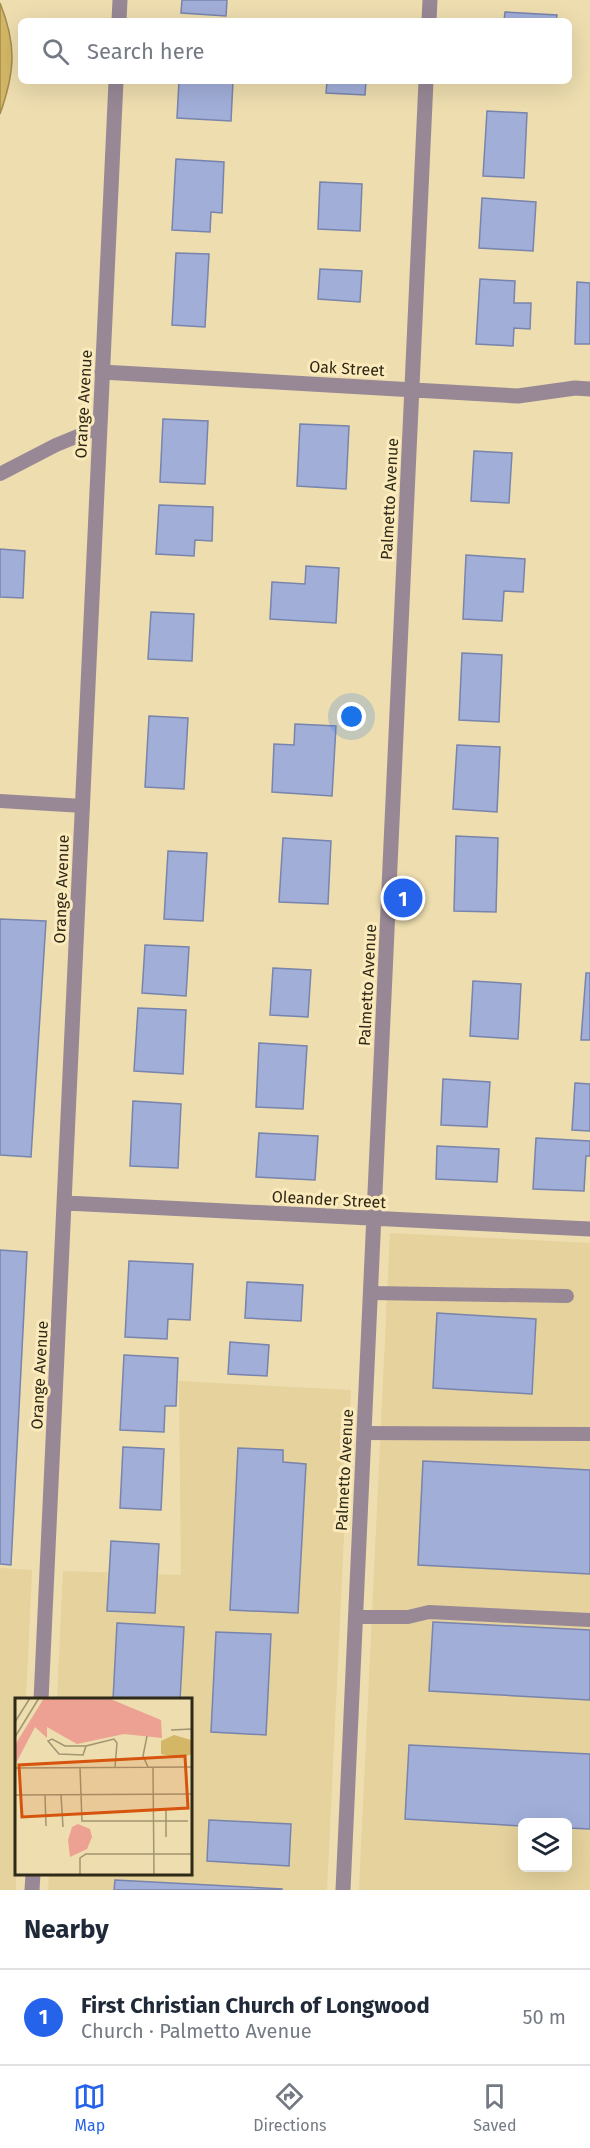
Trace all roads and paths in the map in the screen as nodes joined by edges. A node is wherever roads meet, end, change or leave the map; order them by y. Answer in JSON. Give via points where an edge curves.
{"nodes":[{"id":1,"x":120,"y":0,"type":"edge"},
{"id":2,"x":430,"y":0,"type":"edge"},
{"id":3,"x":119,"y":18,"type":"edge"},
{"id":4,"x":429,"y":18,"type":"edge"},
{"id":5,"x":116,"y":84,"type":"edge"},
{"id":6,"x":426,"y":84,"type":"edge"},
{"id":7,"x":102,"y":372,"type":"junction"},
{"id":8,"x":590,"y":389,"type":"edge"},
{"id":9,"x":411,"y":390,"type":"junction"},
{"id":10,"x":100,"y":427,"type":"junction"},
{"id":11,"x":0,"y":474,"type":"edge"},
{"id":12,"x":0,"y":801,"type":"edge"},
{"id":13,"x":83,"y":806,"type":"junction"},
{"id":14,"x":66,"y":1203,"type":"junction"},
{"id":15,"x":375,"y":1219,"type":"junction"},
{"id":16,"x":590,"y":1229,"type":"edge"},
{"id":17,"x":371,"y":1293,"type":"junction"},
{"id":18,"x":567,"y":1296,"type":"dead end"},
{"id":19,"x":364,"y":1433,"type":"junction"},
{"id":20,"x":590,"y":1434,"type":"edge"},
{"id":21,"x":355,"y":1617,"type":"junction"},
{"id":22,"x":590,"y":1620,"type":"edge"},
{"id":23,"x":42,"y":1698,"type":"edge"},
{"id":24,"x":33,"y":1875,"type":"edge"},
{"id":25,"x":32,"y":1890,"type":"edge"},
{"id":26,"x":343,"y":1890,"type":"edge"}],
"edges":[{"from":1,"to":3,"type":"street"},
{"from":2,"to":4,"type":"street"},
{"from":5,"to":7,"type":"street","name":"Orange Avenue"},
{"from":6,"to":9,"type":"street","name":"Palmetto Avenue"},
{"from":7,"to":9,"type":"street","name":"Oak Street"},
{"from":7,"to":10,"type":"street","name":"Orange Avenue"},
{"from":8,"to":9,"type":"street","name":"Oak Street","via":[[518,396]]},
{"from":9,"to":15,"type":"street","name":"Palmetto Avenue"},
{"from":10,"to":11,"type":"lane"},
{"from":10,"to":13,"type":"street","name":"Orange Avenue"},
{"from":12,"to":13,"type":"lane"},
{"from":13,"to":14,"type":"street","name":"Orange Avenue"},
{"from":14,"to":15,"type":"street","name":"Oleander Street"},
{"from":14,"to":23,"type":"street","name":"Orange Avenue"},
{"from":15,"to":16,"type":"street","name":"Oleander Street"},
{"from":15,"to":17,"type":"street","name":"Palmetto Avenue"},
{"from":17,"to":18,"type":"lane"},
{"from":17,"to":19,"type":"street","name":"Palmetto Avenue"},
{"from":19,"to":20,"type":"lane"},
{"from":19,"to":21,"type":"street","name":"Palmetto Avenue"},
{"from":21,"to":22,"type":"lane","via":[[408,1617],[429,1612]]},
{"from":21,"to":26,"type":"street","name":"Palmetto Avenue"},
{"from":24,"to":25,"type":"street"}]}
